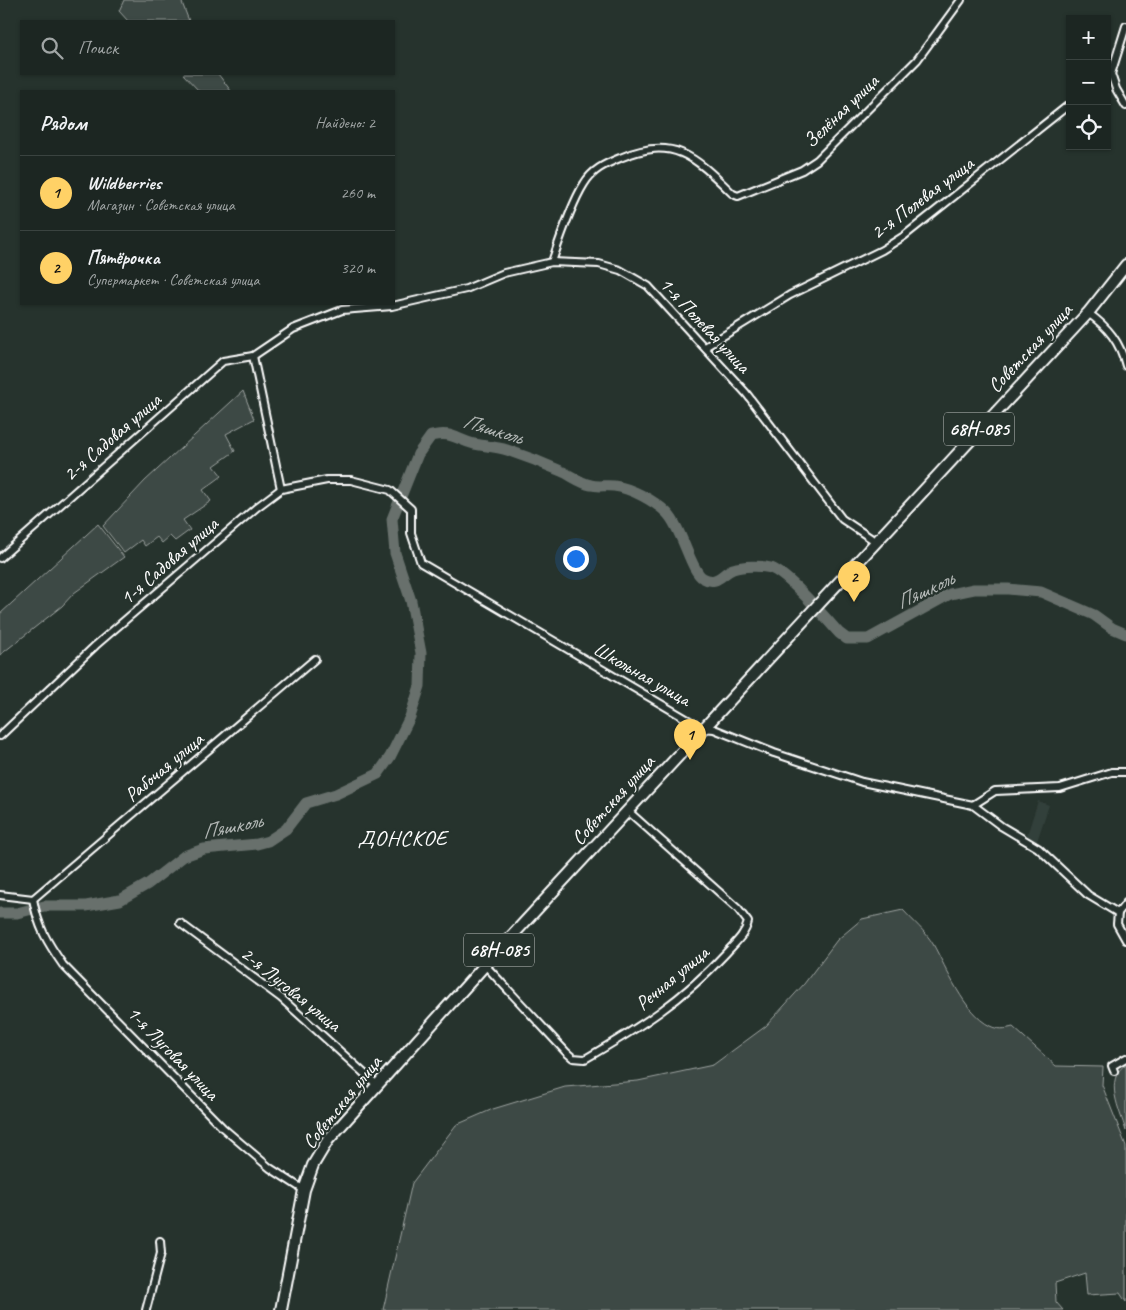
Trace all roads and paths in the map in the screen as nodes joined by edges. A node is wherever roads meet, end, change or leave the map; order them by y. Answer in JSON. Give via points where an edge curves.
{"nodes":[{"id":1,"x":962,"y":0,"type":"edge"},
{"id":2,"x":1126,"y":26,"type":"edge"},
{"id":3,"x":1111,"y":70,"type":"edge"},
{"id":4,"x":1111,"y":80,"type":"edge"},
{"id":5,"x":1069,"y":105,"type":"edge"},
{"id":6,"x":1126,"y":106,"type":"edge"},
{"id":7,"x":552,"y":262,"type":"junction"},
{"id":8,"x":1126,"y":265,"type":"edge"},
{"id":9,"x":1088,"y":313,"type":"junction"},
{"id":10,"x":705,"y":347,"type":"junction"},
{"id":11,"x":253,"y":356,"type":"junction"},
{"id":12,"x":1126,"y":366,"type":"edge"},
{"id":13,"x":282,"y":489,"type":"junction"},
{"id":14,"x":411,"y":509,"type":"joint"},
{"id":15,"x":875,"y":541,"type":"junction"},
{"id":16,"x":0,"y":558,"type":"edge"},
{"id":17,"x":315,"y":660,"type":"dead end"},
{"id":18,"x":702,"y":728,"type":"junction"},
{"id":19,"x":0,"y":736,"type":"edge"},
{"id":20,"x":1126,"y":772,"type":"edge"},
{"id":21,"x":973,"y":805,"type":"junction"},
{"id":22,"x":628,"y":811,"type":"junction"},
{"id":23,"x":0,"y":895,"type":"edge"},
{"id":24,"x":33,"y":899,"type":"junction"},
{"id":25,"x":1126,"y":903,"type":"edge"},
{"id":26,"x":1118,"y":913,"type":"junction"},
{"id":27,"x":180,"y":923,"type":"dead end"},
{"id":28,"x":1126,"y":940,"type":"edge"},
{"id":29,"x":485,"y":965,"type":"junction"},
{"id":30,"x":1126,"y":1058,"type":"edge"},
{"id":31,"x":1114,"y":1071,"type":"dead end"},
{"id":32,"x":377,"y":1085,"type":"junction"},
{"id":33,"x":304,"y":1190,"type":"junction"},
{"id":34,"x":160,"y":1242,"type":"dead end"},
{"id":35,"x":146,"y":1310,"type":"edge"},
{"id":36,"x":281,"y":1310,"type":"edge"}],
"edges":[{"from":1,"to":7,"type":"street","name":"Зелёная улица","via":[[917,60],[817,160],[802,170],[738,196],[692,157],[665,148],[638,150],[600,165],[584,184]]},
{"from":2,"to":3,"type":"street"},
{"from":4,"to":6,"type":"street"},
{"from":5,"to":10,"type":"street","name":"2-я Полевая улица","via":[[904,236],[882,250],[790,294]]},
{"from":7,"to":10,"type":"street","name":"1-я Полевая улица","via":[[599,264],[620,270],[648,286]]},
{"from":7,"to":11,"type":"street","name":"1-я Полевая улица","via":[[504,273],[457,291],[392,306],[342,310],[293,329]]},
{"from":8,"to":9,"type":"main road","name":"Советская улица","number":"68Н-085"},
{"from":9,"to":12,"type":"street","via":[[1114,336]]},
{"from":9,"to":15,"type":"main road","name":"Советская улица","number":"68Н-085"},
{"from":10,"to":15,"type":"street","name":"1-я Полевая улица","via":[[746,393],[842,519]]},
{"from":11,"to":13,"type":"street"},
{"from":11,"to":16,"type":"street","name":"2-я Садовая улица","via":[[224,361]]},
{"from":13,"to":14,"type":"street","name":"1-я Садовая улица","via":[[328,480],[351,480],[390,490]]},
{"from":13,"to":19,"type":"street","name":"1-я Садовая улица","via":[[250,512],[96,645]]},
{"from":14,"to":18,"type":"street","name":"Школьная улица","via":[[411,533],[421,563]]},
{"from":15,"to":18,"type":"main road","name":"Советская улица","number":"68Н-085"},
{"from":17,"to":24,"type":"street","name":"Рабочая улица"},
{"from":18,"to":21,"type":"street","name":"Школьная улица","via":[[714,729],[774,754],[862,782]]},
{"from":18,"to":22,"type":"main road","name":"Советская улица","number":"68Н-085"},
{"from":20,"to":21,"type":"street","via":[[1112,772],[1060,788],[995,791]]},
{"from":21,"to":26,"type":"street","name":"Школьная улица","via":[[1038,848],[1088,895]]},
{"from":22,"to":29,"type":"main road","name":"Советская улица","number":"68Н-085"},
{"from":22,"to":29,"type":"street","name":"Речная улица","via":[[738,909],[748,922],[739,939],[704,977],[670,1006],[584,1059],[573,1058],[566,1052]]},
{"from":23,"to":24,"type":"street"},
{"from":24,"to":33,"type":"street","name":"1-я Луговая улица","via":[[37,922],[63,964],[223,1128],[270,1168]]},
{"from":25,"to":26,"type":"street"},
{"from":26,"to":28,"type":"street","via":[[1117,924]]},
{"from":27,"to":32,"type":"street","name":"2-я Луговая улица","via":[[281,998]]},
{"from":29,"to":32,"type":"main road","name":"Советская улица","number":"68Н-085"},
{"from":30,"to":31,"type":"street","via":[[1112,1066]]},
{"from":32,"to":33,"type":"main road","name":"Советская улица","number":"68Н-085","via":[[328,1140],[313,1165]]},
{"from":33,"to":36,"type":"main road","name":"Советская улица","number":"68Н-085"},
{"from":34,"to":35,"type":"street","via":[[161,1253]]}]}
